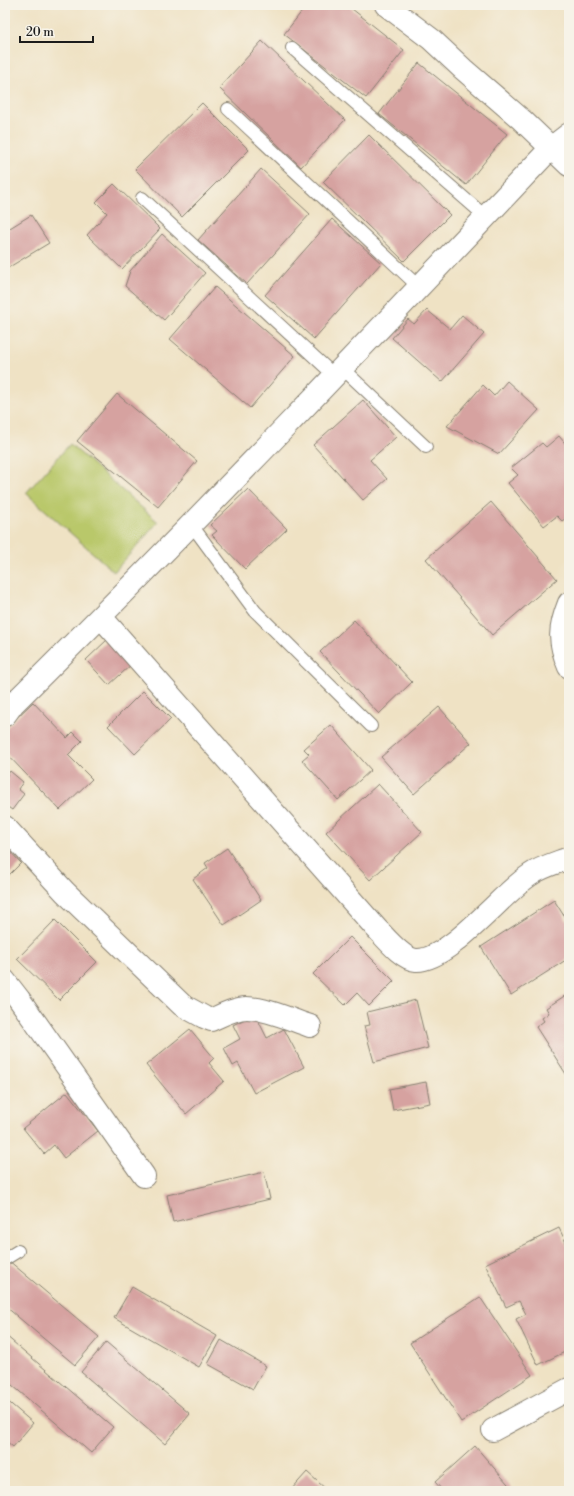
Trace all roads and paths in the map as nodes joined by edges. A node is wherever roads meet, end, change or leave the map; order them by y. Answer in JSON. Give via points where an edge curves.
{"nodes":[{"id":1,"x":386,"y":5,"type":"edge"},
{"id":2,"x":292,"y":48,"type":"dead end"},
{"id":3,"x":228,"y":109,"type":"dead end"},
{"id":4,"x":569,"y":134,"type":"edge"},
{"id":5,"x":551,"y":148,"type":"junction"},
{"id":6,"x":569,"y":165,"type":"edge"},
{"id":7,"x":142,"y":198,"type":"dead end"},
{"id":8,"x":486,"y":217,"type":"junction"},
{"id":9,"x":419,"y":287,"type":"junction"},
{"id":10,"x":339,"y":372,"type":"junction"},
{"id":11,"x":426,"y":447,"type":"dead end"},
{"id":12,"x":191,"y":524,"type":"junction"},
{"id":13,"x":569,"y":603,"type":"edge"},
{"id":14,"x":101,"y":617,"type":"junction"},
{"id":15,"x":569,"y":667,"type":"edge"},
{"id":16,"x":8,"y":706,"type":"edge"},
{"id":17,"x":371,"y":726,"type":"dead end"},
{"id":18,"x":5,"y":827,"type":"edge"},
{"id":19,"x":569,"y":858,"type":"edge"},
{"id":20,"x":5,"y":981,"type":"edge"},
{"id":21,"x":310,"y":1026,"type":"dead end"},
{"id":22,"x":144,"y":1176,"type":"dead end"},
{"id":23,"x":18,"y":1251,"type":"dead end"},
{"id":24,"x":5,"y":1259,"type":"edge"},
{"id":25,"x":569,"y":1389,"type":"edge"},
{"id":26,"x":493,"y":1430,"type":"dead end"}],
"edges":[{"from":1,"to":5,"type":"street","via":[[431,39]]},
{"from":2,"to":8,"type":"lane"},
{"from":3,"to":9,"type":"lane"},
{"from":4,"to":5,"type":"street"},
{"from":5,"to":6,"type":"street"},
{"from":5,"to":8,"type":"street"},
{"from":7,"to":10,"type":"lane"},
{"from":8,"to":9,"type":"street"},
{"from":9,"to":10,"type":"street"},
{"from":10,"to":11,"type":"lane"},
{"from":10,"to":12,"type":"street"},
{"from":12,"to":14,"type":"street"},
{"from":12,"to":17,"type":"lane","via":[[255,611]]},
{"from":13,"to":15,"type":"street","via":[[560,640]]},
{"from":14,"to":16,"type":"street"},
{"from":14,"to":19,"type":"street","via":[[360,911],[406,956],[415,960],[422,959],[446,949],[530,875]]},
{"from":18,"to":21,"type":"street","via":[[65,892],[182,1005],[211,1020],[246,1008]]},
{"from":20,"to":22,"type":"street"},
{"from":23,"to":24,"type":"lane"},
{"from":25,"to":26,"type":"street"}]}
